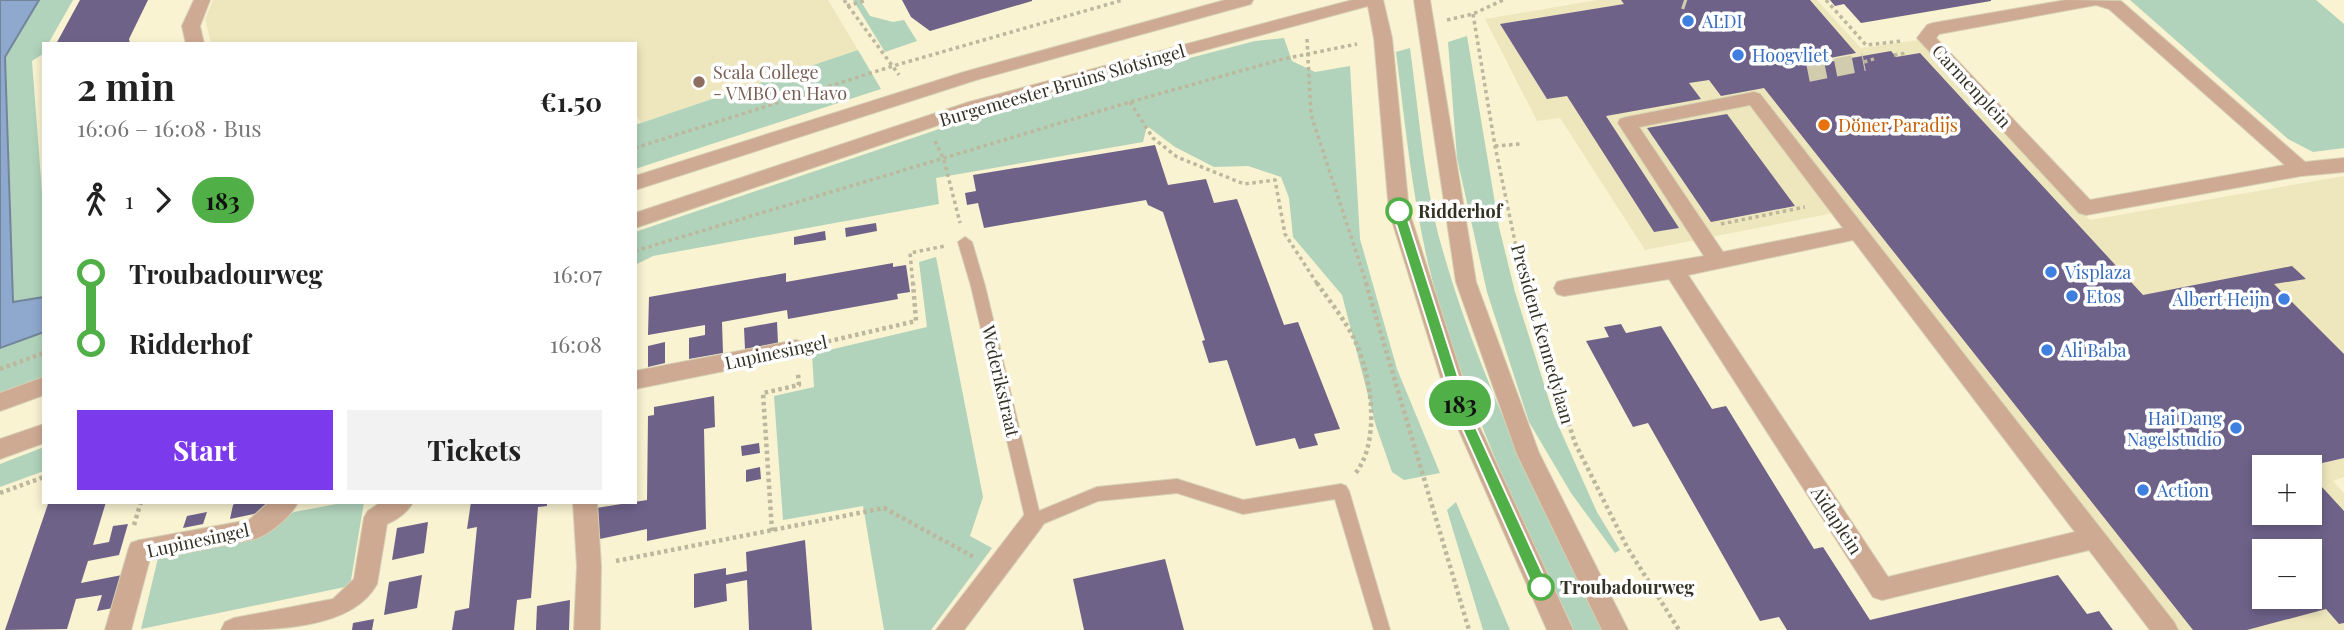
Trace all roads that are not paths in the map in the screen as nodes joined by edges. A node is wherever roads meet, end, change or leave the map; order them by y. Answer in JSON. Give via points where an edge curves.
{"nodes":[{"id":1,"x":202,"y":0,"type":"edge"},
{"id":2,"x":1245,"y":0,"type":"edge"},
{"id":3,"x":1373,"y":0,"type":"edge"},
{"id":4,"x":1422,"y":0,"type":"edge"},
{"id":5,"x":195,"y":42,"type":"edge"},
{"id":6,"x":2344,"y":165,"type":"edge"},
{"id":7,"x":2301,"y":169,"type":"junction"},
{"id":8,"x":637,"y":182,"type":"edge"},
{"id":9,"x":637,"y":220,"type":"edge"},
{"id":10,"x":1857,"y":232,"type":"junction"},
{"id":11,"x":965,"y":242,"type":"road end"},
{"id":12,"x":1718,"y":261,"type":"junction"},
{"id":13,"x":1674,"y":270,"type":"junction"},
{"id":14,"x":1564,"y":288,"type":"dead end"},
{"id":15,"x":796,"y":349,"type":"road end"},
{"id":16,"x":637,"y":380,"type":"edge"},
{"id":17,"x":42,"y":387,"type":"edge"},
{"id":18,"x":0,"y":402,"type":"edge"},
{"id":19,"x":42,"y":434,"type":"edge"},
{"id":20,"x":0,"y":449,"type":"edge"},
{"id":21,"x":284,"y":504,"type":"edge"},
{"id":22,"x":398,"y":504,"type":"edge"},
{"id":23,"x":585,"y":504,"type":"edge"},
{"id":24,"x":1033,"y":521,"type":"junction"},
{"id":25,"x":2092,"y":539,"type":"junction"},
{"id":26,"x":118,"y":630,"type":"edge"},
{"id":27,"x":234,"y":630,"type":"edge"},
{"id":28,"x":587,"y":630,"type":"edge"},
{"id":29,"x":949,"y":630,"type":"edge"},
{"id":30,"x":1382,"y":630,"type":"edge"},
{"id":31,"x":1560,"y":630,"type":"edge"},
{"id":32,"x":1615,"y":630,"type":"edge"},
{"id":33,"x":2165,"y":630,"type":"edge"}],
"edges":[{"from":1,"to":5,"type":"street","via":[[191,26]]},
{"from":2,"to":8,"type":"street","name":"Burgemeester Bruins Slotsingel","via":[[970,76]]},
{"from":3,"to":9,"type":"street","name":"Burgemeester Bruins Slotsingel","via":[[975,106]]},
{"from":3,"to":31,"type":"street","via":[[1383,38],[1399,211],[1464,417]]},
{"from":4,"to":32,"type":"street","via":[[1466,282],[1528,454]]},
{"from":6,"to":7,"type":"street","name":"Carmenplein"},
{"from":7,"to":7,"type":"street","name":"Carmenplein","via":[[2086,208],[1926,38],[1933,29],[2096,0],[2115,5]]},
{"from":10,"to":12,"type":"street"},
{"from":10,"to":12,"type":"street","via":[[1754,98],[1627,123]]},
{"from":10,"to":25,"type":"street"},
{"from":11,"to":24,"type":"lane","name":"Wederikstraat"},
{"from":12,"to":13,"type":"street"},
{"from":13,"to":14,"type":"street"},
{"from":13,"to":25,"type":"street","name":"Aïdaplein","via":[[1882,589]]},
{"from":15,"to":16,"type":"street","name":"Lupinesingel"},
{"from":17,"to":18,"type":"street"},
{"from":19,"to":20,"type":"street"},
{"from":21,"to":26,"type":"street","name":"Lupinesingel","via":[[255,529],[140,551]]},
{"from":22,"to":27,"type":"street","via":[[376,518],[365,583],[340,609]]},
{"from":23,"to":28,"type":"street"},
{"from":24,"to":29,"type":"street"},
{"from":24,"to":30,"type":"lane","via":[[1097,494],[1177,486],[1243,507],[1341,491]]},
{"from":25,"to":33,"type":"street"}]}
